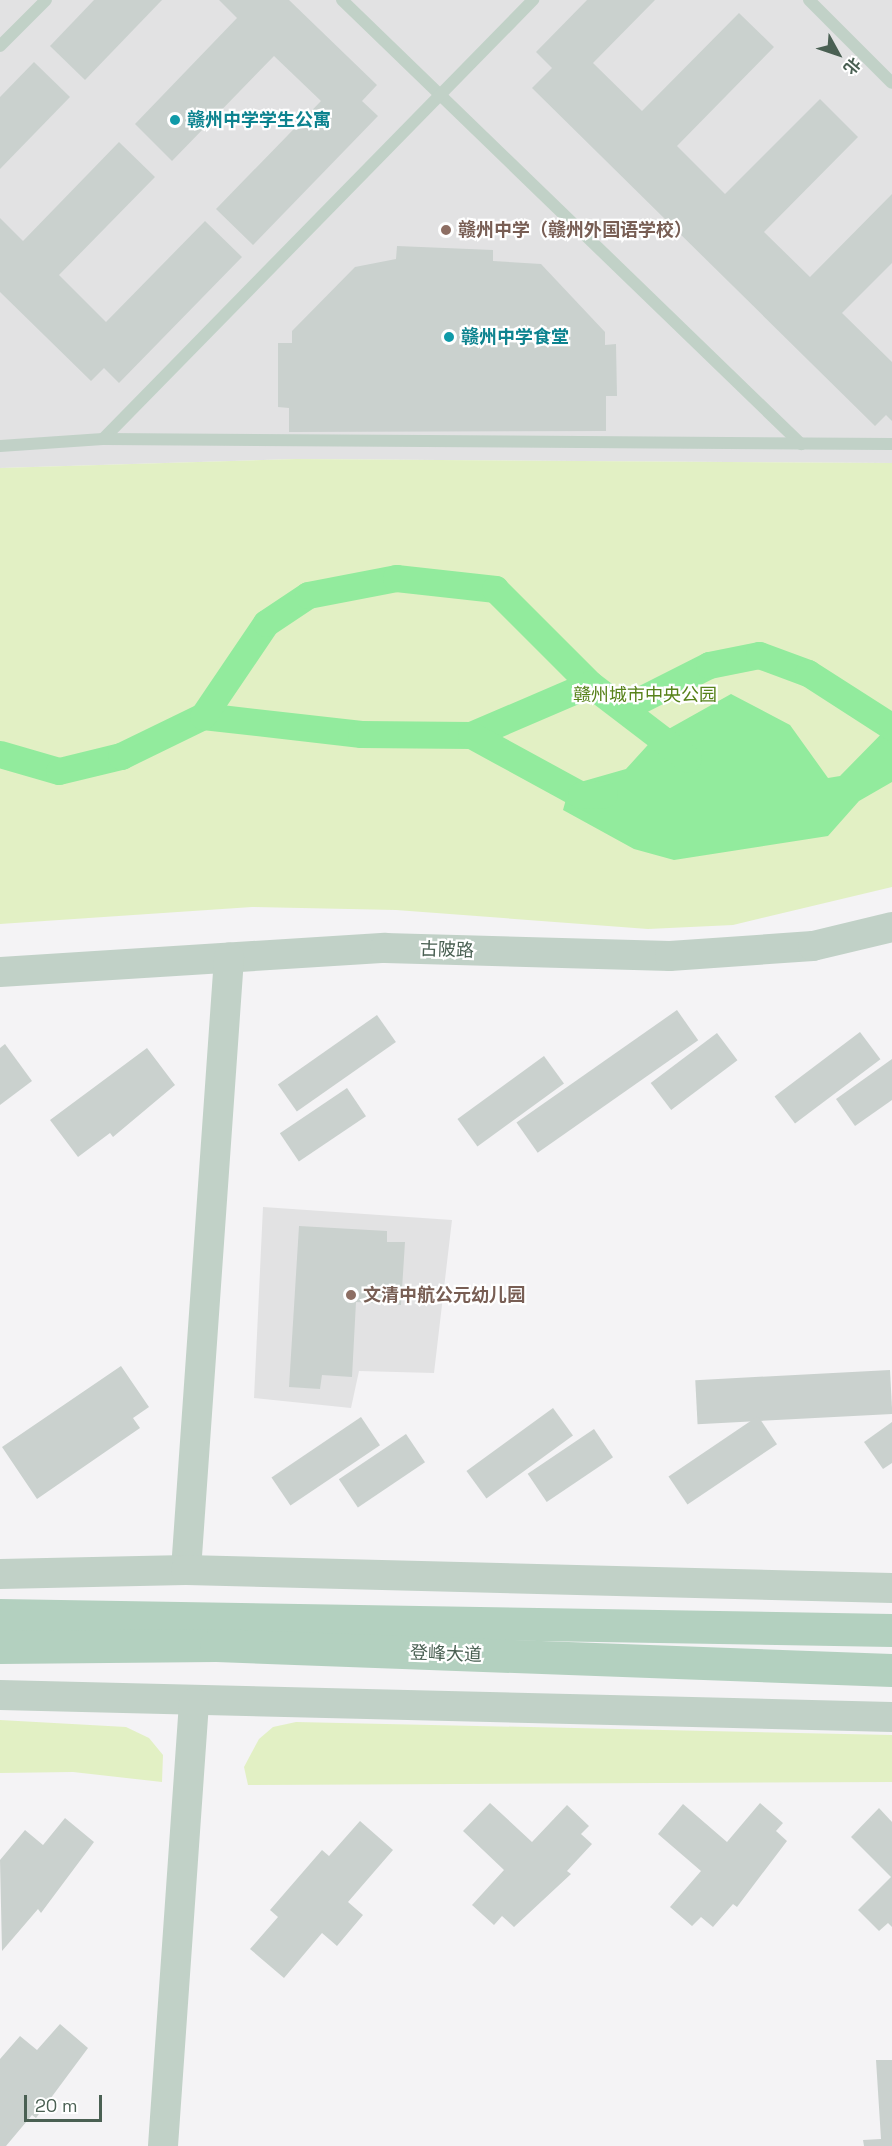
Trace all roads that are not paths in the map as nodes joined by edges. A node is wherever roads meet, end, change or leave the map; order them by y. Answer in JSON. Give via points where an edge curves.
{"nodes":[{"id":1,"x":46,"y":0,"type":"edge"},
{"id":2,"x":342,"y":0,"type":"edge"},
{"id":3,"x":533,"y":0,"type":"edge"},
{"id":4,"x":809,"y":0,"type":"edge"},
{"id":5,"x":0,"y":46,"type":"edge"},
{"id":6,"x":892,"y":83,"type":"edge"},
{"id":7,"x":437,"y":94,"type":"junction"},
{"id":8,"x":103,"y":439,"type":"junction"},
{"id":9,"x":801,"y":444,"type":"junction"},
{"id":10,"x":892,"y":444,"type":"edge"},
{"id":11,"x":0,"y":446,"type":"edge"},
{"id":12,"x":892,"y":927,"type":"edge"},
{"id":13,"x":229,"y":958,"type":"junction"},
{"id":14,"x":0,"y":972,"type":"edge"},
{"id":15,"x":186,"y":1570,"type":"junction"},
{"id":16,"x":0,"y":1574,"type":"edge"},
{"id":17,"x":892,"y":1587,"type":"edge"},
{"id":18,"x":0,"y":1615,"type":"edge"},
{"id":19,"x":892,"y":1630,"type":"edge"},
{"id":20,"x":0,"y":1647,"type":"edge"},
{"id":21,"x":892,"y":1670,"type":"edge"},
{"id":22,"x":0,"y":1695,"type":"edge"},
{"id":23,"x":194,"y":1703,"type":"junction"},
{"id":24,"x":892,"y":1717,"type":"edge"},
{"id":25,"x":164,"y":2146,"type":"edge"}],
"edges":[{"from":1,"to":5,"type":"lane"},
{"from":2,"to":7,"type":"lane"},
{"from":3,"to":7,"type":"lane"},
{"from":4,"to":6,"type":"lane"},
{"from":7,"to":8,"type":"lane"},
{"from":7,"to":9,"type":"lane"},
{"from":8,"to":9,"type":"lane"},
{"from":8,"to":11,"type":"lane"},
{"from":9,"to":10,"type":"lane"},
{"from":12,"to":13,"type":"street","name":"古陂路","via":[[813,946],[670,956],[384,948]]},
{"from":13,"to":14,"type":"street","name":"古陂路"},
{"from":13,"to":15,"type":"street"},
{"from":15,"to":16,"type":"street"},
{"from":15,"to":17,"type":"street"},
{"from":18,"to":19,"type":"main road","name":"登峰大道"},
{"from":20,"to":21,"type":"main road","name":"登峰大道","via":[[216,1645]]},
{"from":22,"to":23,"type":"street"},
{"from":23,"to":24,"type":"street"},
{"from":23,"to":25,"type":"street"}]}
